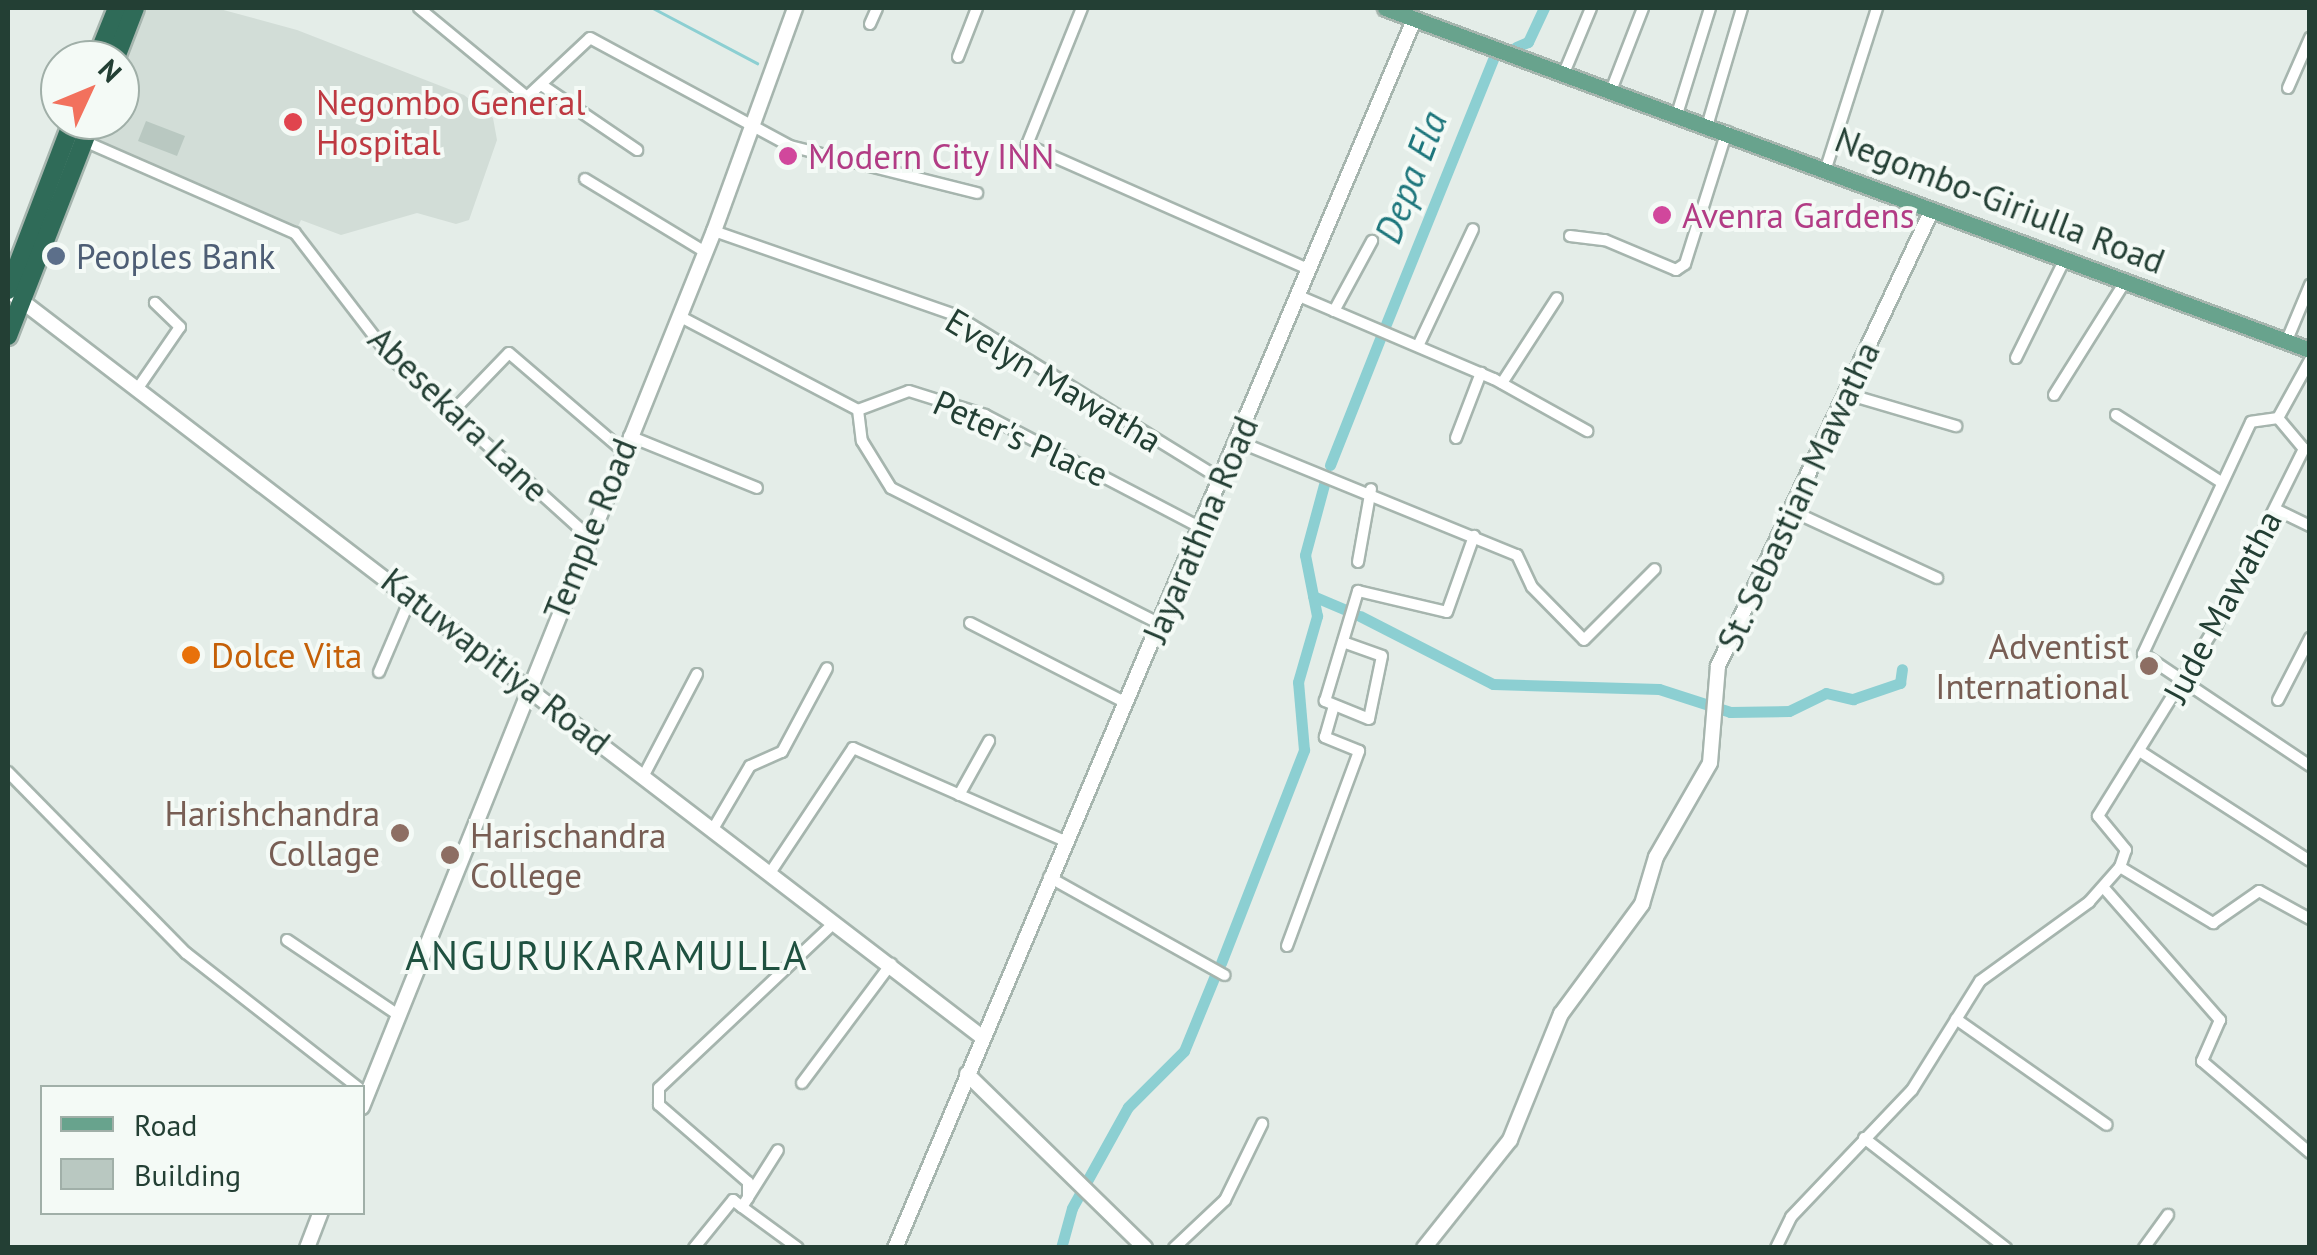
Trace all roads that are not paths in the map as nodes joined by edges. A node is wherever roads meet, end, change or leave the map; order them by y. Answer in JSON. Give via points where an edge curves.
{"nodes":[{"id":1,"x":116,"y":8,"type":"edge"},
{"id":2,"x":135,"y":8,"type":"edge"},
{"id":3,"x":419,"y":8,"type":"edge"},
{"id":4,"x":795,"y":8,"type":"edge"},
{"id":5,"x":877,"y":8,"type":"edge"},
{"id":6,"x":976,"y":8,"type":"edge"},
{"id":7,"x":1082,"y":8,"type":"edge"},
{"id":8,"x":1387,"y":8,"type":"edge"},
{"id":9,"x":1591,"y":8,"type":"edge"},
{"id":10,"x":1643,"y":8,"type":"edge"},
{"id":11,"x":1710,"y":8,"type":"edge"},
{"id":12,"x":1742,"y":8,"type":"edge"},
{"id":13,"x":1877,"y":8,"type":"edge"},
{"id":14,"x":1414,"y":20,"type":"junction"},
{"id":15,"x":870,"y":24,"type":"dead end"},
{"id":16,"x":2310,"y":38,"type":"edge"},
{"id":17,"x":104,"y":40,"type":"edge"},
{"id":18,"x":123,"y":40,"type":"edge"},
{"id":19,"x":958,"y":57,"type":"dead end"},
{"id":20,"x":1564,"y":72,"type":"junction"},
{"id":21,"x":543,"y":86,"type":"junction"},
{"id":22,"x":1612,"y":88,"type":"junction"},
{"id":23,"x":2288,"y":88,"type":"dead end"},
{"id":24,"x":1678,"y":111,"type":"junction"},
{"id":25,"x":1708,"y":123,"type":"junction"},
{"id":26,"x":751,"y":130,"type":"junction"},
{"id":27,"x":1727,"y":130,"type":"junction"},
{"id":28,"x":66,"y":140,"type":"edge"},
{"id":29,"x":84,"y":141,"type":"joint"},
{"id":30,"x":637,"y":150,"type":"dead end"},
{"id":31,"x":1826,"y":165,"type":"junction"},
{"id":32,"x":585,"y":179,"type":"dead end"},
{"id":33,"x":977,"y":193,"type":"dead end"},
{"id":34,"x":1932,"y":212,"type":"junction"},
{"id":35,"x":1473,"y":229,"type":"dead end"},
{"id":36,"x":714,"y":231,"type":"junction"},
{"id":37,"x":1570,"y":236,"type":"dead end"},
{"id":38,"x":1372,"y":241,"type":"dead end"},
{"id":39,"x":705,"y":252,"type":"junction"},
{"id":40,"x":2065,"y":259,"type":"junction"},
{"id":41,"x":1310,"y":270,"type":"junction"},
{"id":42,"x":2125,"y":282,"type":"junction"},
{"id":43,"x":2310,"y":286,"type":"edge"},
{"id":44,"x":11,"y":293,"type":"edge"},
{"id":45,"x":1299,"y":296,"type":"junction"},
{"id":46,"x":1557,"y":298,"type":"dead end"},
{"id":47,"x":155,"y":303,"type":"dead end"},
{"id":48,"x":1334,"y":311,"type":"junction"},
{"id":49,"x":678,"y":316,"type":"junction"},
{"id":50,"x":8,"y":336,"type":"edge"},
{"id":51,"x":2287,"y":340,"type":"junction"},
{"id":52,"x":1418,"y":346,"type":"junction"},
{"id":53,"x":2310,"y":350,"type":"edge"},
{"id":54,"x":2016,"y":358,"type":"dead end"},
{"id":55,"x":2310,"y":360,"type":"edge"},
{"id":56,"x":1481,"y":373,"type":"junction"},
{"id":57,"x":1502,"y":383,"type":"junction"},
{"id":58,"x":138,"y":388,"type":"junction"},
{"id":59,"x":1847,"y":394,"type":"junction"},
{"id":60,"x":2054,"y":395,"type":"dead end"},
{"id":61,"x":858,"y":410,"type":"junction"},
{"id":62,"x":450,"y":413,"type":"junction"},
{"id":63,"x":2116,"y":415,"type":"dead end"},
{"id":64,"x":2278,"y":418,"type":"junction"},
{"id":65,"x":1956,"y":426,"type":"dead end"},
{"id":66,"x":1587,"y":431,"type":"dead end"},
{"id":67,"x":1456,"y":438,"type":"dead end"},
{"id":68,"x":1237,"y":441,"type":"junction"},
{"id":69,"x":625,"y":442,"type":"junction"},
{"id":70,"x":1221,"y":479,"type":"junction"},
{"id":71,"x":2220,"y":482,"type":"junction"},
{"id":72,"x":758,"y":488,"type":"dead end"},
{"id":73,"x":1371,"y":490,"type":"junction"},
{"id":74,"x":2275,"y":509,"type":"junction"},
{"id":75,"x":1792,"y":511,"type":"junction"},
{"id":76,"x":2310,"y":526,"type":"edge"},
{"id":77,"x":1199,"y":527,"type":"junction"},
{"id":78,"x":586,"y":534,"type":"junction"},
{"id":79,"x":1474,"y":536,"type":"junction"},
{"id":80,"x":1358,"y":562,"type":"dead end"},
{"id":81,"x":1655,"y":568,"type":"dead end"},
{"id":82,"x":1938,"y":578,"type":"dead end"},
{"id":83,"x":412,"y":596,"type":"junction"},
{"id":84,"x":970,"y":623,"type":"dead end"},
{"id":85,"x":1160,"y":624,"type":"junction"},
{"id":86,"x":2310,"y":638,"type":"edge"},
{"id":87,"x":1343,"y":642,"type":"junction"},
{"id":88,"x":827,"y":668,"type":"dead end"},
{"id":89,"x":379,"y":672,"type":"dead end"},
{"id":90,"x":698,"y":674,"type":"dead end"},
{"id":91,"x":2185,"y":681,"type":"junction"},
{"id":92,"x":527,"y":684,"type":"junction"},
{"id":93,"x":2278,"y":700,"type":"dead end"},
{"id":94,"x":1126,"y":703,"type":"junction"},
{"id":95,"x":1333,"y":709,"type":"junction"},
{"id":96,"x":988,"y":741,"type":"dead end"},
{"id":97,"x":2141,"y":752,"type":"junction"},
{"id":98,"x":2310,"y":766,"type":"edge"},
{"id":99,"x":8,"y":772,"type":"edge"},
{"id":100,"x":644,"y":775,"type":"junction"},
{"id":101,"x":959,"y":795,"type":"junction"},
{"id":102,"x":713,"y":829,"type":"junction"},
{"id":103,"x":1065,"y":841,"type":"junction"},
{"id":104,"x":2310,"y":861,"type":"edge"},
{"id":105,"x":2120,"y":867,"type":"junction"},
{"id":106,"x":770,"y":873,"type":"junction"},
{"id":107,"x":1049,"y":877,"type":"junction"},
{"id":108,"x":2104,"y":888,"type":"junction"},
{"id":109,"x":2310,"y":920,"type":"edge"},
{"id":110,"x":834,"y":923,"type":"junction"},
{"id":111,"x":287,"y":940,"type":"dead end"},
{"id":112,"x":1287,"y":946,"type":"dead end"},
{"id":113,"x":891,"y":964,"type":"junction"},
{"id":114,"x":1224,"y":975,"type":"dead end"},
{"id":115,"x":398,"y":1015,"type":"junction"},
{"id":116,"x":1956,"y":1018,"type":"junction"},
{"id":117,"x":982,"y":1037,"type":"junction"},
{"id":118,"x":967,"y":1074,"type":"junction"},
{"id":119,"x":802,"y":1083,"type":"dead end"},
{"id":120,"x":351,"y":1085,"type":"edge"},
{"id":121,"x":365,"y":1090,"type":"edge"},
{"id":122,"x":1262,"y":1124,"type":"dead end"},
{"id":123,"x":2107,"y":1125,"type":"dead end"},
{"id":124,"x":1864,"y":1138,"type":"junction"},
{"id":125,"x":778,"y":1150,"type":"dead end"},
{"id":126,"x":2310,"y":1153,"type":"edge"},
{"id":127,"x":745,"y":1203,"type":"junction"},
{"id":128,"x":2168,"y":1214,"type":"dead end"},
{"id":129,"x":320,"y":1215,"type":"edge"},
{"id":130,"x":307,"y":1248,"type":"edge"},
{"id":131,"x":694,"y":1248,"type":"edge"},
{"id":132,"x":798,"y":1248,"type":"edge"},
{"id":133,"x":895,"y":1248,"type":"edge"},
{"id":134,"x":1146,"y":1248,"type":"edge"},
{"id":135,"x":1174,"y":1248,"type":"edge"},
{"id":136,"x":1424,"y":1248,"type":"edge"},
{"id":137,"x":1776,"y":1248,"type":"edge"},
{"id":138,"x":2006,"y":1248,"type":"edge"},
{"id":139,"x":2144,"y":1248,"type":"edge"}],
"edges":[{"from":1,"to":17,"type":"highway"},
{"from":2,"to":18,"type":"highway"},
{"from":3,"to":21,"type":"street","via":[[527,97]]},
{"from":4,"to":26,"type":"street","name":"Temple Road"},
{"from":5,"to":15,"type":"street"},
{"from":6,"to":19,"type":"street"},
{"from":7,"to":41,"type":"street","via":[[1027,145]]},
{"from":8,"to":14,"type":"main road","name":"Negombo-Giriulla Road"},
{"from":9,"to":20,"type":"street"},
{"from":10,"to":22,"type":"street"},
{"from":11,"to":24,"type":"street"},
{"from":12,"to":25,"type":"street"},
{"from":13,"to":31,"type":"street"},
{"from":14,"to":20,"type":"main road","name":"Negombo-Giriulla Road"},
{"from":14,"to":41,"type":"street","name":"Jayarathna Road"},
{"from":16,"to":23,"type":"street"},
{"from":20,"to":22,"type":"main road","name":"Negombo-Giriulla Road"},
{"from":21,"to":26,"type":"street","via":[[590,38]]},
{"from":21,"to":30,"type":"street"},
{"from":22,"to":24,"type":"main road","name":"Negombo-Giriulla Road"},
{"from":24,"to":25,"type":"main road","name":"Negombo-Giriulla Road"},
{"from":25,"to":27,"type":"main road","name":"Negombo-Giriulla Road"},
{"from":26,"to":33,"type":"street"},
{"from":26,"to":36,"type":"street","name":"Temple Road"},
{"from":27,"to":31,"type":"main road","name":"Negombo-Giriulla Road"},
{"from":27,"to":37,"type":"street","via":[[1685,264],[1676,270],[1605,240]]},
{"from":28,"to":44,"type":"highway"},
{"from":29,"to":44,"type":"highway"},
{"from":29,"to":62,"type":"street","name":"Abesekara Lane","via":[[295,233],[390,357]]},
{"from":31,"to":34,"type":"main road","name":"Negombo-Giriulla Road"},
{"from":32,"to":39,"type":"street"},
{"from":34,"to":40,"type":"main road","name":"Negombo-Giriulla Road"},
{"from":34,"to":59,"type":"street","name":"St. Sebastian Mawatha"},
{"from":35,"to":52,"type":"street"},
{"from":36,"to":39,"type":"street","name":"Temple Road"},
{"from":36,"to":70,"type":"street","name":"Evelyn Mawatha","via":[[955,316]]},
{"from":38,"to":48,"type":"street"},
{"from":39,"to":49,"type":"street","name":"Temple Road"},
{"from":40,"to":42,"type":"main road","name":"Negombo-Giriulla Road"},
{"from":40,"to":54,"type":"street"},
{"from":41,"to":45,"type":"street","name":"Jayarathna Road"},
{"from":42,"to":51,"type":"main road","name":"Negombo-Giriulla Road"},
{"from":42,"to":60,"type":"street"},
{"from":43,"to":51,"type":"street"},
{"from":44,"to":50,"type":"highway"},
{"from":44,"to":58,"type":"street","name":"Katuwapitiya Road"},
{"from":45,"to":48,"type":"street"},
{"from":45,"to":68,"type":"street","name":"Jayarathna Road"},
{"from":46,"to":57,"type":"street"},
{"from":47,"to":58,"type":"street","via":[[180,326]]},
{"from":48,"to":52,"type":"street"},
{"from":49,"to":61,"type":"street"},
{"from":49,"to":69,"type":"street","name":"Temple Road"},
{"from":51,"to":53,"type":"main road","name":"Negombo-Giriulla Road"},
{"from":52,"to":56,"type":"street"},
{"from":55,"to":64,"type":"street"},
{"from":56,"to":57,"type":"street"},
{"from":56,"to":67,"type":"street"},
{"from":57,"to":66,"type":"street"},
{"from":58,"to":83,"type":"street","name":"Katuwapitiya Road"},
{"from":59,"to":65,"type":"street"},
{"from":59,"to":75,"type":"street","name":"St. Sebastian Mawatha"},
{"from":61,"to":77,"type":"street","name":"Peter's Place","via":[[884,396],[928,394],[1089,464]]},
{"from":61,"to":85,"type":"street","via":[[862,441],[891,488]]},
{"from":62,"to":69,"type":"street","via":[[510,353]]},
{"from":62,"to":78,"type":"street","name":"Abesekara Lane"},
{"from":63,"to":71,"type":"street"},
{"from":64,"to":71,"type":"street","via":[[2251,422]]},
{"from":64,"to":74,"type":"street","name":"Jude Mawatha","via":[[2304,449]]},
{"from":68,"to":70,"type":"street","name":"Jayarathna Road"},
{"from":68,"to":73,"type":"street"},
{"from":69,"to":72,"type":"street"},
{"from":69,"to":78,"type":"street","name":"Temple Road"},
{"from":70,"to":77,"type":"street","name":"Jayarathna Road"},
{"from":71,"to":91,"type":"street","via":[[2144,644],[2151,661]]},
{"from":73,"to":79,"type":"street"},
{"from":73,"to":80,"type":"street"},
{"from":74,"to":76,"type":"street"},
{"from":74,"to":91,"type":"street","name":"Jude Mawatha"},
{"from":75,"to":82,"type":"street"},
{"from":75,"to":136,"type":"street","name":"St. Sebastian Mawatha","via":[[1716,682],[1710,763],[1656,857],[1642,904],[1561,1014],[1510,1140]]},
{"from":77,"to":85,"type":"street","name":"Jayarathna Road"},
{"from":78,"to":92,"type":"street","name":"Temple Road"},
{"from":79,"to":81,"type":"street","via":[[1517,555],[1532,586],[1584,640]]},
{"from":79,"to":87,"type":"street","via":[[1448,612],[1362,587]]},
{"from":83,"to":89,"type":"street"},
{"from":83,"to":92,"type":"street","name":"Katuwapitiya Road"},
{"from":84,"to":94,"type":"street"},
{"from":85,"to":94,"type":"street","name":"Jayarathna Road"},
{"from":86,"to":93,"type":"street"},
{"from":87,"to":95,"type":"street","via":[[1326,701]]},
{"from":87,"to":95,"type":"street","via":[[1382,656],[1374,712],[1369,719]]},
{"from":88,"to":102,"type":"street","via":[[782,752],[750,766]]},
{"from":90,"to":100,"type":"street"},
{"from":91,"to":97,"type":"street","name":"Jude Mawatha"},
{"from":91,"to":98,"type":"street"},
{"from":92,"to":100,"type":"street","name":"Katuwapitiya Road"},
{"from":92,"to":115,"type":"street","name":"Temple Road"},
{"from":94,"to":103,"type":"street","name":"Jayarathna Road"},
{"from":95,"to":112,"type":"street","via":[[1325,737],[1360,751]]},
{"from":96,"to":101,"type":"street"},
{"from":97,"to":104,"type":"street"},
{"from":97,"to":105,"type":"street","name":"Jude Mawatha","via":[[2098,816],[2126,850]]},
{"from":99,"to":120,"type":"street","via":[[186,953]]},
{"from":100,"to":102,"type":"street","name":"Katuwapitiya Road"},
{"from":101,"to":103,"type":"street"},
{"from":101,"to":106,"type":"street","via":[[853,748]]},
{"from":102,"to":106,"type":"street","name":"Katuwapitiya Road"},
{"from":103,"to":107,"type":"street","name":"Jayarathna Road"},
{"from":105,"to":108,"type":"street"},
{"from":105,"to":109,"type":"street","via":[[2212,923],[2259,891]]},
{"from":106,"to":110,"type":"street","name":"Katuwapitiya Road"},
{"from":107,"to":114,"type":"street"},
{"from":107,"to":117,"type":"street","name":"Jayarathna Road"},
{"from":108,"to":116,"type":"street","via":[[2008,954]]},
{"from":108,"to":126,"type":"street","via":[[2220,1020],[2202,1061]]},
{"from":110,"to":113,"type":"street","name":"Katuwapitiya Road"},
{"from":110,"to":127,"type":"street","via":[[659,1088],[659,1106],[748,1182]]},
{"from":111,"to":115,"type":"street"},
{"from":113,"to":117,"type":"street","name":"Katuwapitiya Road"},
{"from":113,"to":119,"type":"street"},
{"from":115,"to":121,"type":"street","name":"Temple Road"},
{"from":116,"to":123,"type":"street"},
{"from":116,"to":124,"type":"street","via":[[1912,1090]]},
{"from":117,"to":118,"type":"street","name":"Jayarathna Road"},
{"from":118,"to":133,"type":"street","name":"Jayarathna Road"},
{"from":118,"to":134,"type":"street"},
{"from":122,"to":135,"type":"street","via":[[1225,1200]]},
{"from":124,"to":137,"type":"street","via":[[1791,1217]]},
{"from":124,"to":138,"type":"street"},
{"from":125,"to":127,"type":"street"},
{"from":127,"to":131,"type":"street","via":[[733,1200]]},
{"from":127,"to":132,"type":"street"},
{"from":128,"to":139,"type":"street"},
{"from":129,"to":130,"type":"street"}]}
